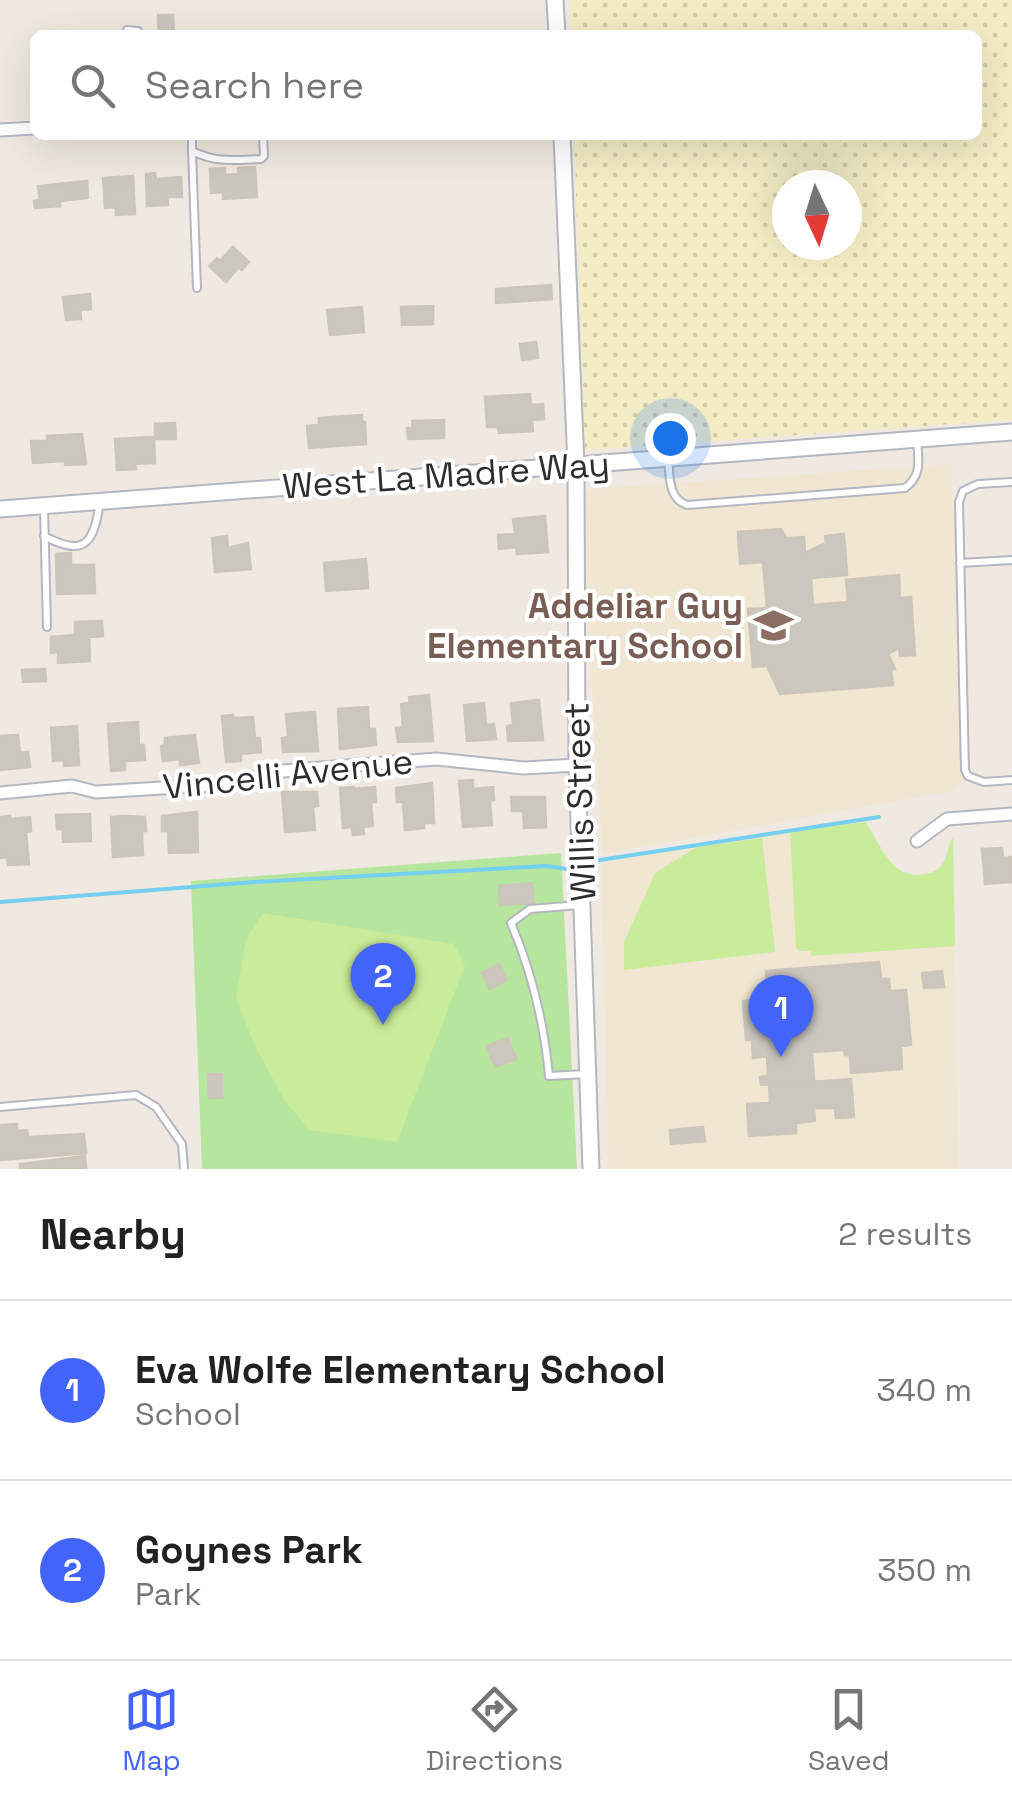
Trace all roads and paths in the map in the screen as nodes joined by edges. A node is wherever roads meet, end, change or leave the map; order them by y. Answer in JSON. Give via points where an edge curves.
{"nodes":[{"id":1,"x":555,"y":0,"type":"edge"},
{"id":2,"x":557,"y":30,"type":"edge"},
{"id":3,"x":30,"y":128,"type":"edge"},
{"id":4,"x":0,"y":130,"type":"edge"},
{"id":5,"x":192,"y":140,"type":"edge"},
{"id":6,"x":263,"y":140,"type":"edge"},
{"id":7,"x":562,"y":140,"type":"edge"},
{"id":8,"x":192,"y":150,"type":"junction"},
{"id":9,"x":197,"y":288,"type":"dead end"},
{"id":10,"x":1012,"y":432,"type":"edge"},
{"id":11,"x":918,"y":438,"type":"junction"},
{"id":12,"x":668,"y":458,"type":"junction"},
{"id":13,"x":576,"y":464,"type":"junction"},
{"id":14,"x":1012,"y":482,"type":"edge"},
{"id":15,"x":101,"y":501,"type":"junction"},
{"id":16,"x":44,"y":505,"type":"junction"},
{"id":17,"x":0,"y":509,"type":"edge"},
{"id":18,"x":44,"y":536,"type":"junction"},
{"id":19,"x":1012,"y":560,"type":"edge"},
{"id":20,"x":960,"y":563,"type":"junction"},
{"id":21,"x":47,"y":627,"type":"dead end"},
{"id":22,"x":577,"y":765,"type":"junction"},
{"id":23,"x":1012,"y":780,"type":"edge"},
{"id":24,"x":0,"y":792,"type":"edge"},
{"id":25,"x":1012,"y":814,"type":"edge"},
{"id":26,"x":917,"y":841,"type":"dead end"},
{"id":27,"x":582,"y":904,"type":"junction"},
{"id":28,"x":587,"y":1074,"type":"junction"},
{"id":29,"x":0,"y":1107,"type":"edge"},
{"id":30,"x":184,"y":1169,"type":"edge"},
{"id":31,"x":591,"y":1169,"type":"edge"}],
"edges":[{"from":1,"to":2,"type":"street"},
{"from":3,"to":4,"type":"street"},
{"from":5,"to":8,"type":"lane"},
{"from":6,"to":8,"type":"lane","via":[[261,159],[210,160]]},
{"from":7,"to":13,"type":"street","name":"Willis Street"},
{"from":8,"to":9,"type":"lane"},
{"from":10,"to":11,"type":"street","name":"West La Madre Way"},
{"from":11,"to":12,"type":"street","name":"West La Madre Way"},
{"from":11,"to":12,"type":"lane","via":[[918,472],[905,488],[688,505],[673,494]]},
{"from":12,"to":13,"type":"street","name":"West La Madre Way"},
{"from":13,"to":15,"type":"street","name":"West La Madre Way"},
{"from":13,"to":22,"type":"street","name":"Willis Street"},
{"from":14,"to":20,"type":"lane","via":[[963,491]]},
{"from":15,"to":16,"type":"street","name":"West La Madre Way"},
{"from":15,"to":18,"type":"lane","via":[[96,527],[81,545],[70,548]]},
{"from":16,"to":17,"type":"street","name":"West La Madre Way"},
{"from":16,"to":18,"type":"lane"},
{"from":18,"to":21,"type":"lane"},
{"from":19,"to":20,"type":"lane"},
{"from":20,"to":23,"type":"lane","via":[[965,770],[984,782]]},
{"from":22,"to":24,"type":"street","name":"Vincelli Avenue","via":[[524,768],[436,759],[270,772],[229,784]]},
{"from":22,"to":27,"type":"street","name":"Willis Street"},
{"from":25,"to":26,"type":"street","via":[[948,820]]},
{"from":27,"to":28,"type":"street","name":"Willis Street"},
{"from":27,"to":28,"type":"lane","via":[[530,909],[512,922],[537,998],[549,1076]]},
{"from":28,"to":31,"type":"street","name":"Willis Street"},
{"from":29,"to":30,"type":"lane","via":[[136,1095],[156,1107],[182,1144]]}]}
